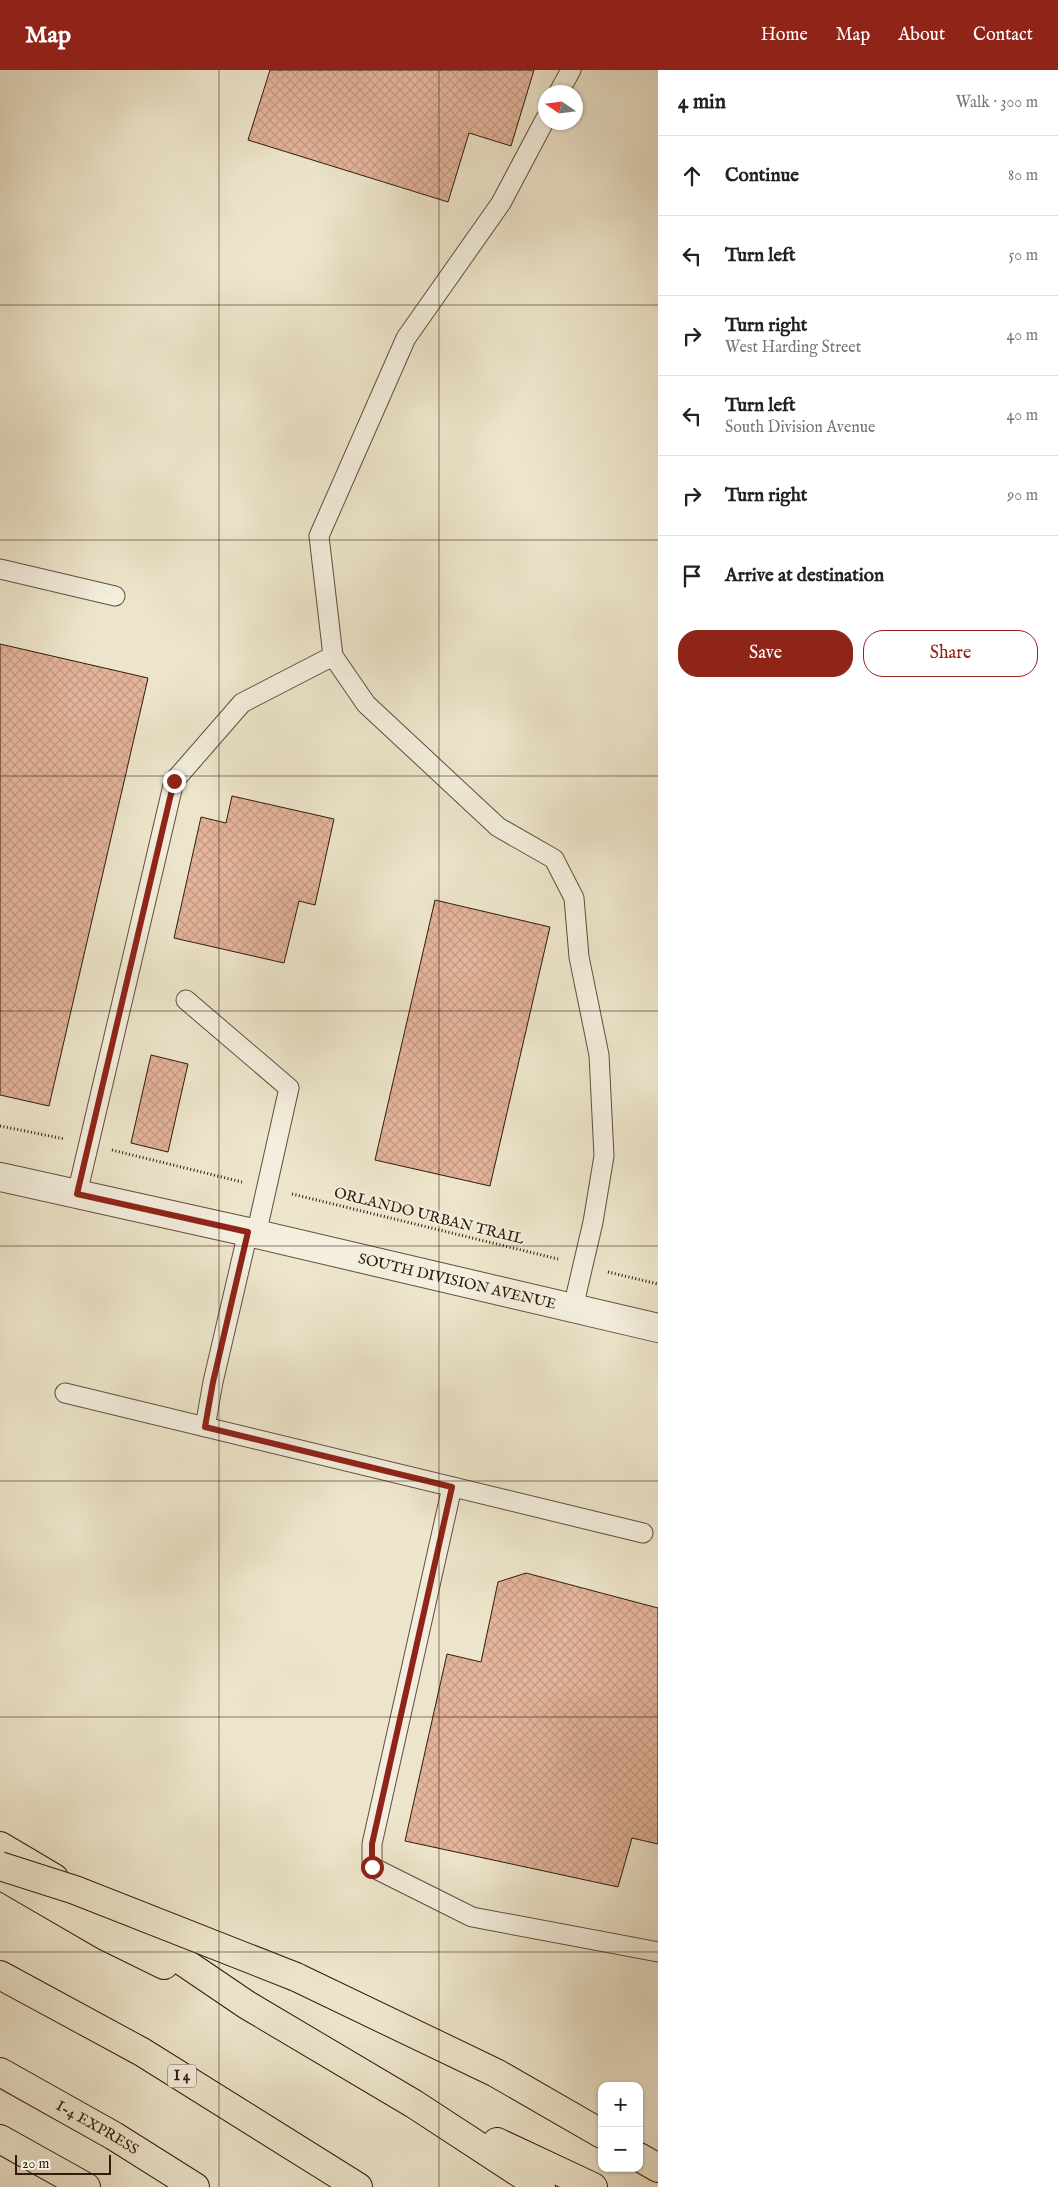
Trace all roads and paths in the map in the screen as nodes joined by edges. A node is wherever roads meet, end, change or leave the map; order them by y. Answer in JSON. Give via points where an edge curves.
{"nodes":[{"id":1,"x":571,"y":70,"type":"edge"},
{"id":2,"x":563,"y":85,"type":"edge"},
{"id":3,"x":540,"y":130,"type":"edge"},
{"id":4,"x":0,"y":569,"type":"edge"},
{"id":5,"x":115,"y":596,"type":"dead end"},
{"id":6,"x":333,"y":656,"type":"junction"},
{"id":7,"x":186,"y":1000,"type":"dead end"},
{"id":8,"x":0,"y":1126,"type":"edge"},
{"id":9,"x":67,"y":1140,"type":"dead end"},
{"id":10,"x":118,"y":1152,"type":"dead end"},
{"id":11,"x":0,"y":1177,"type":"edge"},
{"id":12,"x":243,"y":1182,"type":"dead end"},
{"id":13,"x":77,"y":1194,"type":"junction"},
{"id":14,"x":291,"y":1194,"type":"dead end"},
{"id":15,"x":252,"y":1233,"type":"junction"},
{"id":16,"x":561,"y":1260,"type":"dead end"},
{"id":17,"x":615,"y":1273,"type":"dead end"},
{"id":18,"x":658,"y":1284,"type":"edge"},
{"id":19,"x":572,"y":1308,"type":"junction"},
{"id":20,"x":658,"y":1328,"type":"edge"},
{"id":21,"x":65,"y":1392,"type":"dead end"},
{"id":22,"x":205,"y":1427,"type":"junction"},
{"id":23,"x":452,"y":1487,"type":"junction"},
{"id":24,"x":642,"y":1533,"type":"dead end"},
{"id":25,"x":0,"y":1846,"type":"edge"},
{"id":26,"x":0,"y":1866,"type":"edge"},
{"id":27,"x":0,"y":1875,"type":"edge"},
{"id":28,"x":658,"y":1952,"type":"edge"},
{"id":29,"x":0,"y":1975,"type":"edge"},
{"id":30,"x":247,"y":2005,"type":"junction"},
{"id":31,"x":0,"y":2072,"type":"edge"},
{"id":32,"x":414,"y":2104,"type":"junction"},
{"id":33,"x":598,"y":2132,"type":"edge"},
{"id":34,"x":0,"y":2139,"type":"edge"},
{"id":35,"x":643,"y":2159,"type":"edge"},
{"id":36,"x":658,"y":2168,"type":"edge"},
{"id":37,"x":86,"y":2187,"type":"edge"},
{"id":38,"x":194,"y":2187,"type":"edge"},
{"id":39,"x":358,"y":2187,"type":"edge"},
{"id":40,"x":540,"y":2187,"type":"edge"},
{"id":41,"x":593,"y":2187,"type":"edge"}],
"edges":[{"from":1,"to":2,"type":"lane"},
{"from":3,"to":6,"type":"lane","via":[[500,203],[406,338],[319,536]]},
{"from":4,"to":5,"type":"lane"},
{"from":6,"to":13,"type":"lane","via":[[242,703],[174,781]]},
{"from":6,"to":19,"type":"lane","via":[[366,704],[498,827],[554,859],[574,898],[579,957],[599,1055],[604,1156],[594,1222]]},
{"from":7,"to":15,"type":"lane","via":[[289,1088]]},
{"from":8,"to":9,"type":"path"},
{"from":10,"to":12,"type":"path"},
{"from":11,"to":13,"type":"street","name":"SOUTH DIVISION AVENUE"},
{"from":13,"to":15,"type":"street","name":"SOUTH DIVISION AVENUE"},
{"from":14,"to":16,"type":"path","name":"ORLANDO URBAN TRAIL"},
{"from":15,"to":19,"type":"street","name":"SOUTH DIVISION AVENUE"},
{"from":15,"to":22,"type":"lane","via":[[213,1382]]},
{"from":17,"to":18,"type":"path"},
{"from":19,"to":20,"type":"street","name":"SOUTH DIVISION AVENUE"},
{"from":21,"to":22,"type":"lane"},
{"from":22,"to":23,"type":"lane"},
{"from":23,"to":24,"type":"lane"},
{"from":23,"to":28,"type":"lane","via":[[372,1844],[372,1867],[472,1917]]},
{"from":25,"to":30,"type":"highway","via":[[117,1916]]},
{"from":26,"to":33,"type":"highway","bridge":true,"via":[[75,1890],[296,1977],[496,2073]]},
{"from":27,"to":30,"type":"highway","via":[[105,1936]]},
{"from":29,"to":39,"type":"highway","number":"I 4","via":[[142,2052]]},
{"from":30,"to":32,"type":"highway"},
{"from":31,"to":38,"type":"highway","name":"I-4 EXPRESS","via":[[114,2136]]},
{"from":32,"to":40,"type":"highway"},
{"from":32,"to":41,"type":"highway"},
{"from":34,"to":37,"type":"highway"},
{"from":35,"to":36,"type":"highway"}]}
